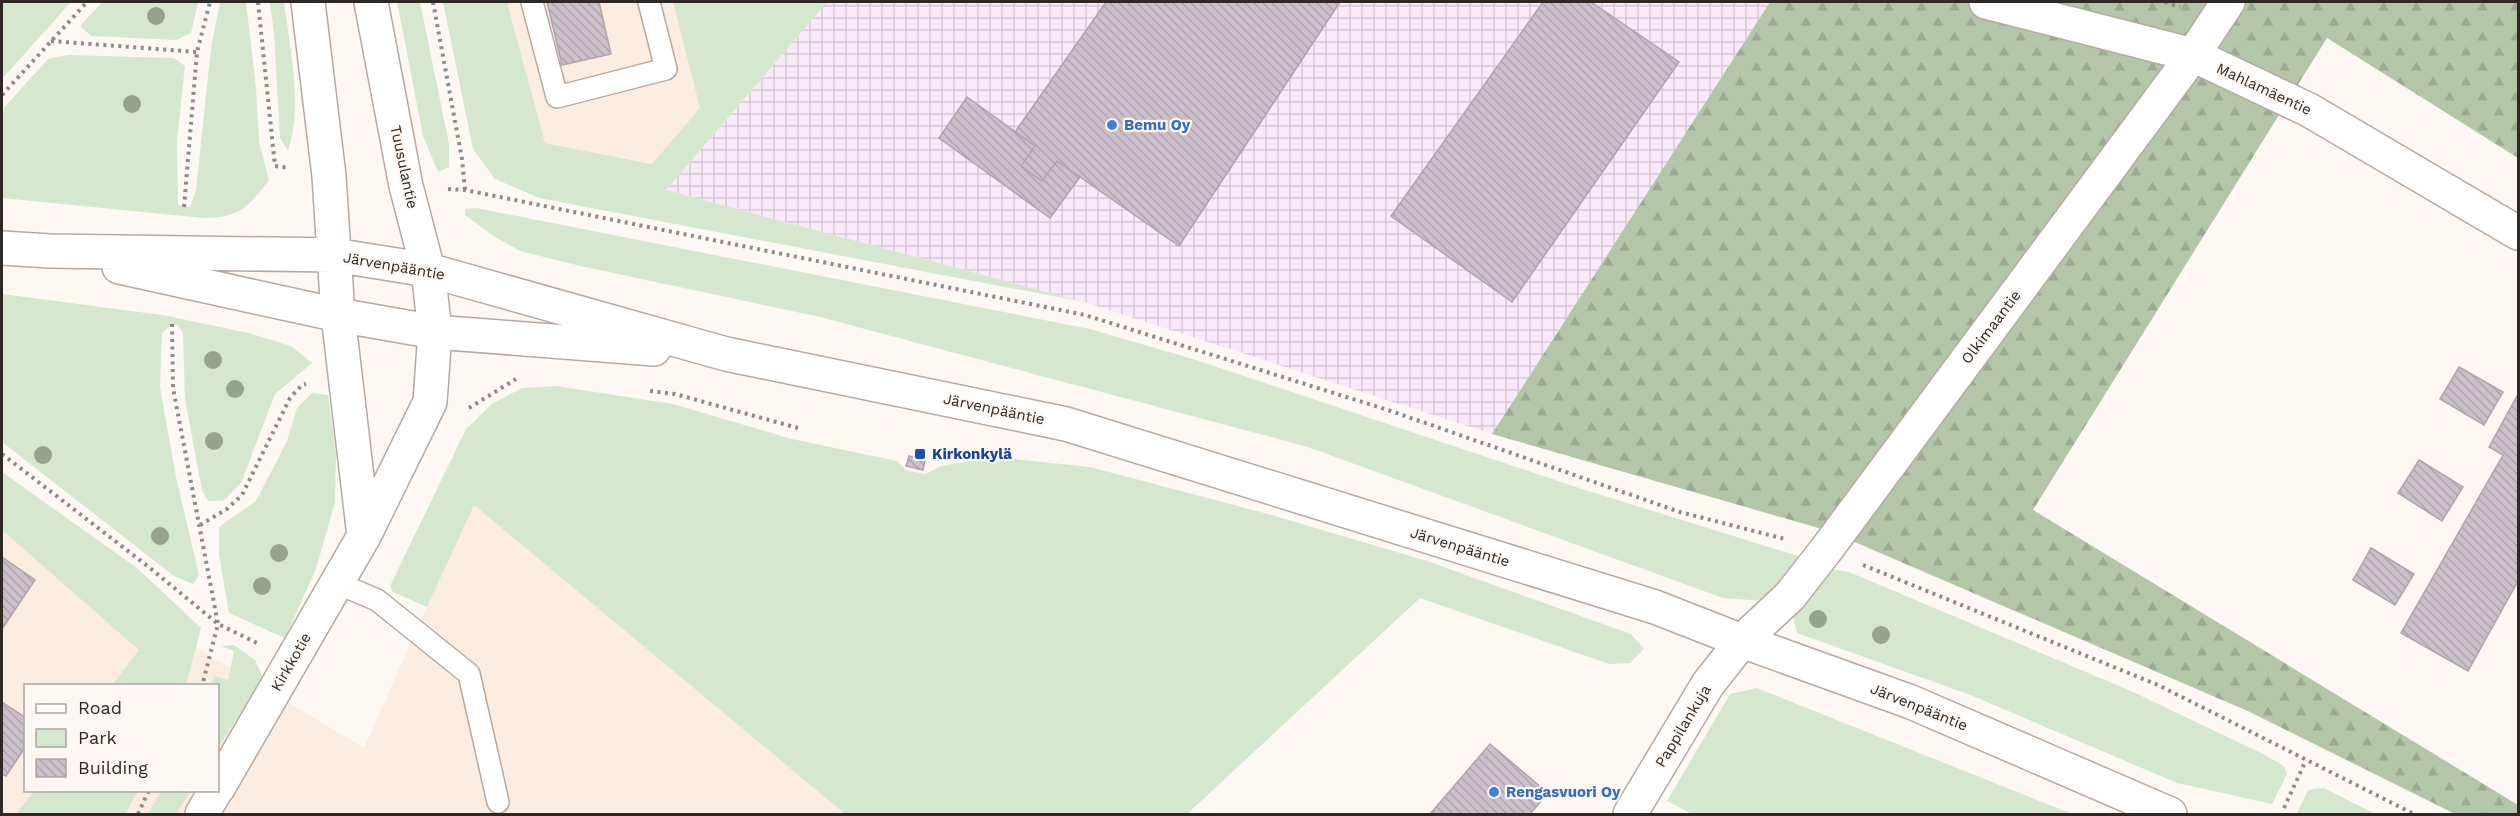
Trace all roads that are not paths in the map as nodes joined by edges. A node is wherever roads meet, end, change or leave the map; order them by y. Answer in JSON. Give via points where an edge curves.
{"nodes":[{"id":1,"x":308,"y":2,"type":"edge"},
{"id":2,"x":371,"y":2,"type":"edge"},
{"id":3,"x":532,"y":2,"type":"edge"},
{"id":4,"x":649,"y":2,"type":"edge"},
{"id":5,"x":1986,"y":2,"type":"edge"},
{"id":6,"x":2228,"y":2,"type":"edge"},
{"id":7,"x":2193,"y":55,"type":"junction"},
{"id":8,"x":2518,"y":233,"type":"edge"},
{"id":9,"x":2,"y":248,"type":"edge"},
{"id":10,"x":50,"y":251,"type":"junction"},
{"id":11,"x":334,"y":255,"type":"junction"},
{"id":12,"x":428,"y":270,"type":"junction"},
{"id":13,"x":338,"y":315,"type":"junction"},
{"id":14,"x":435,"y":332,"type":"junction"},
{"id":15,"x":726,"y":354,"type":"junction"},
{"id":16,"x":364,"y":536,"type":"junction"},
{"id":17,"x":337,"y":583,"type":"junction"},
{"id":18,"x":1742,"y":641,"type":"junction"},
{"id":19,"x":219,"y":786,"type":"edge"},
{"id":20,"x":215,"y":792,"type":"edge"},
{"id":21,"x":498,"y":802,"type":"dead end"},
{"id":22,"x":202,"y":814,"type":"edge"},
{"id":23,"x":1630,"y":814,"type":"edge"},
{"id":24,"x":2170,"y":814,"type":"edge"}],
"edges":[{"from":1,"to":11,"type":"main road","via":[[329,176]]},
{"from":2,"to":12,"type":"main road","name":"Tuusulantie","via":[[406,186]]},
{"from":3,"to":4,"type":"lane","via":[[557,97],[666,69]]},
{"from":5,"to":7,"type":"main road","name":"Mahlamäentie"},
{"from":6,"to":7,"type":"main road","name":"Olkimaantie"},
{"from":7,"to":8,"type":"main road","name":"Mahlamäentie","via":[[2310,110]]},
{"from":7,"to":18,"type":"main road","name":"Olkimaantie","via":[[1826,550],[1790,596]]},
{"from":9,"to":10,"type":"main road","name":"Järvenpääntie"},
{"from":10,"to":11,"type":"main road","name":"Järvenpääntie"},
{"from":10,"to":13,"type":"main road","name":"Järvenpääntie"},
{"from":11,"to":12,"type":"main road","name":"Järvenpääntie"},
{"from":11,"to":13,"type":"main road"},
{"from":12,"to":14,"type":"main road","name":"Tuusulantie"},
{"from":12,"to":15,"type":"main road","name":"Järvenpääntie"},
{"from":13,"to":14,"type":"main road","name":"Järvenpääntie"},
{"from":13,"to":16,"type":"main road"},
{"from":14,"to":15,"type":"main road","name":"Järvenpääntie"},
{"from":14,"to":16,"type":"main road","name":"Kirkkotie","via":[[430,402]]},
{"from":15,"to":18,"type":"main road","name":"Järvenpääntie","via":[[1066,424],[1655,607]]},
{"from":16,"to":17,"type":"main road","name":"Kirkkotie"},
{"from":17,"to":19,"type":"main road","name":"Kirkkotie"},
{"from":17,"to":21,"type":"lane","via":[[377,600],[469,674]]},
{"from":18,"to":23,"type":"main road","name":"Pappilankuja","via":[[1708,684]]},
{"from":18,"to":24,"type":"main road","name":"Järvenpääntie","via":[[1911,702]]},
{"from":20,"to":22,"type":"main road","name":"Kirkkotie"}]}
